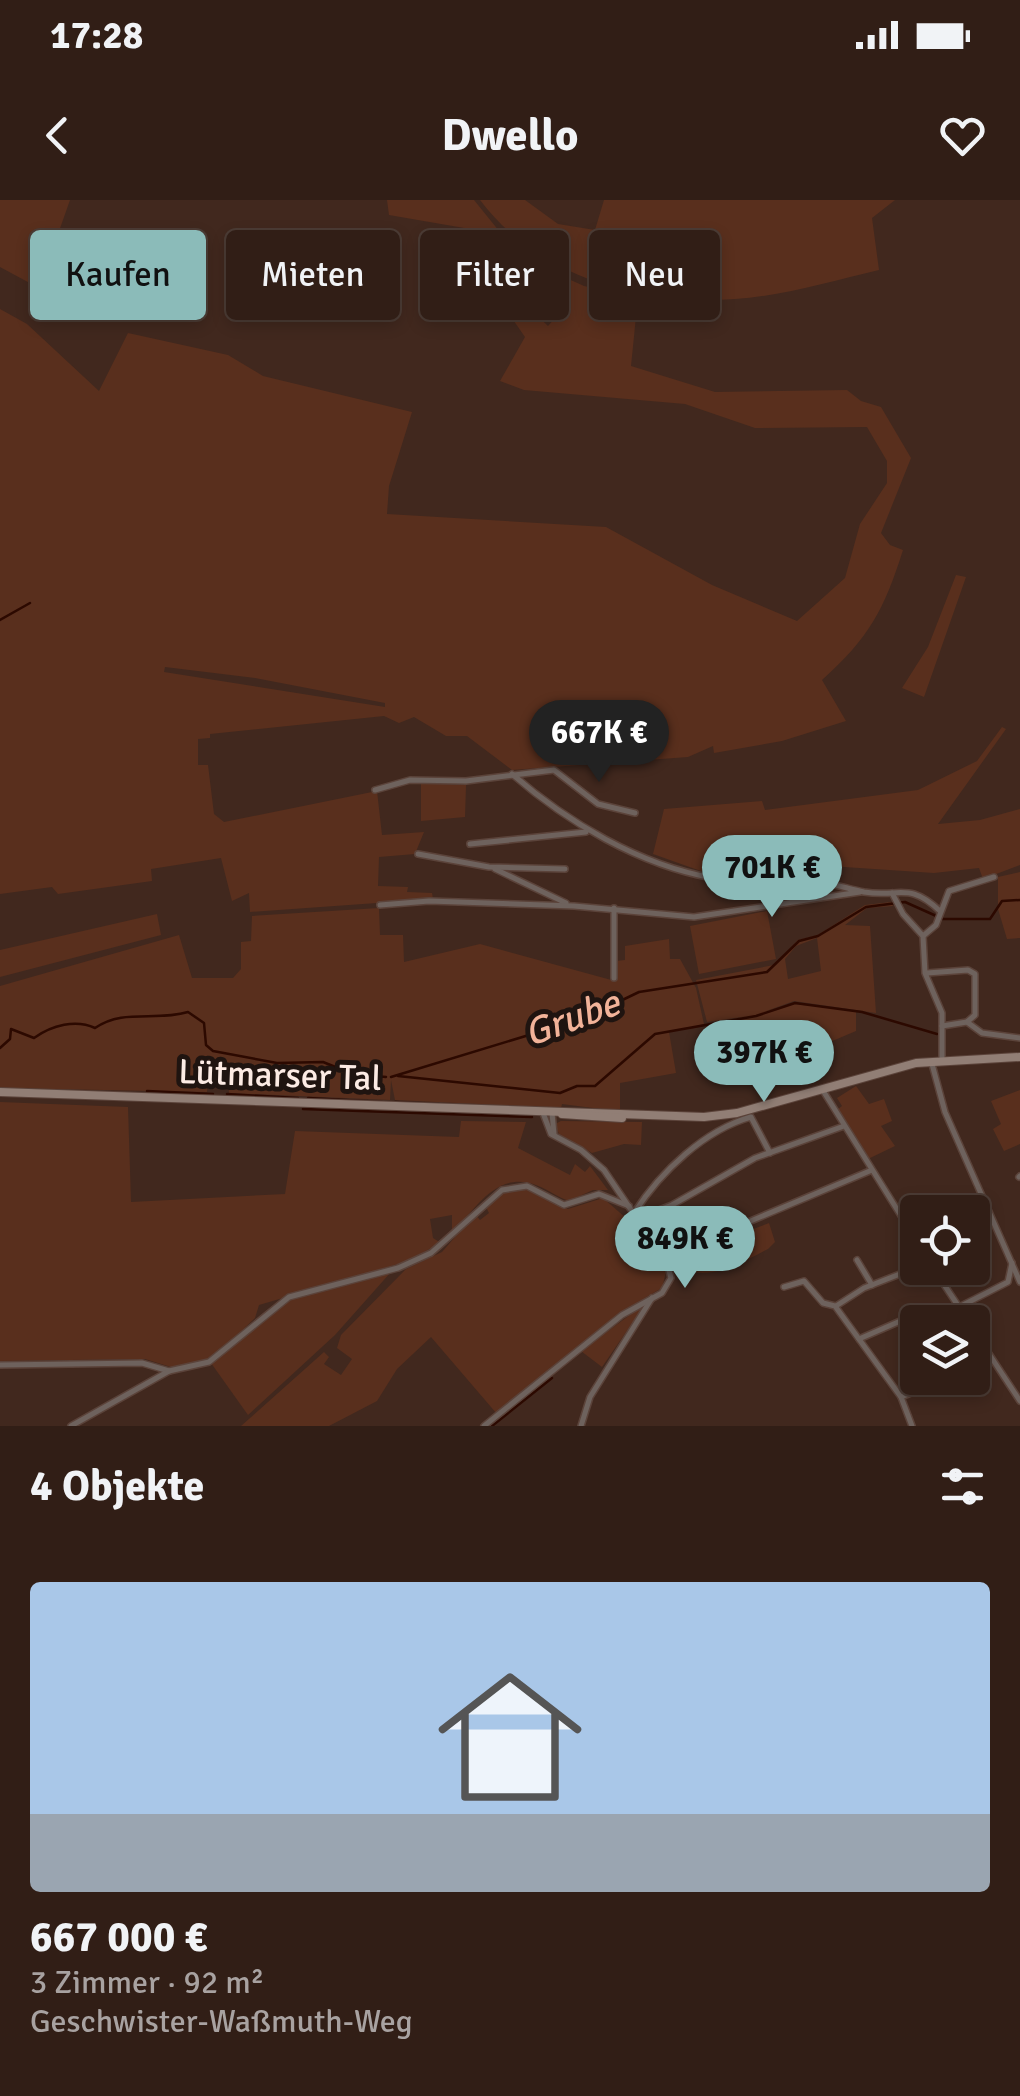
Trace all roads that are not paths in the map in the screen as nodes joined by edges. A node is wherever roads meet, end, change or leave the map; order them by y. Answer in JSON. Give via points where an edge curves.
{"nodes":[{"id":1,"x":512,"y":774,"type":"junction"},
{"id":2,"x":375,"y":790,"type":"dead end"},
{"id":3,"x":635,"y":813,"type":"dead end"},
{"id":4,"x":586,"y":831,"type":"junction"},
{"id":5,"x":470,"y":844,"type":"dead end"},
{"id":6,"x":418,"y":854,"type":"dead end"},
{"id":7,"x":488,"y":867,"type":"junction"},
{"id":8,"x":565,"y":870,"type":"dead end"},
{"id":9,"x":994,"y":877,"type":"dead end"},
{"id":10,"x":860,"y":892,"type":"junction"},
{"id":11,"x":893,"y":896,"type":"junction"},
{"id":12,"x":380,"y":905,"type":"dead end"},
{"id":13,"x":574,"y":906,"type":"junction"},
{"id":14,"x":614,"y":908,"type":"junction"},
{"id":15,"x":939,"y":915,"type":"junction"},
{"id":16,"x":923,"y":936,"type":"junction"},
{"id":17,"x":925,"y":973,"type":"junction"},
{"id":18,"x":614,"y":978,"type":"dead end"},
{"id":19,"x":968,"y":1022,"type":"junction"},
{"id":20,"x":942,"y":1026,"type":"junction"},
{"id":21,"x":1020,"y":1038,"type":"edge"},
{"id":22,"x":1020,"y":1057,"type":"edge"},
{"id":23,"x":942,"y":1059,"type":"junction"},
{"id":24,"x":931,"y":1060,"type":"junction"},
{"id":25,"x":822,"y":1089,"type":"junction"},
{"id":26,"x":0,"y":1092,"type":"edge"},
{"id":27,"x":551,"y":1113,"type":"junction"},
{"id":28,"x":718,"y":1116,"type":"junction"},
{"id":29,"x":844,"y":1126,"type":"junction"},
{"id":30,"x":720,"y":1127,"type":"junction"},
{"id":31,"x":770,"y":1154,"type":"junction"},
{"id":32,"x":872,"y":1170,"type":"junction"},
{"id":33,"x":628,"y":1206,"type":"junction"},
{"id":34,"x":900,"y":1214,"type":"edge"},
{"id":35,"x":636,"y":1216,"type":"junction"},
{"id":36,"x":691,"y":1246,"type":"dead end"},
{"id":37,"x":857,"y":1260,"type":"dead end"},
{"id":38,"x":1012,"y":1263,"type":"junction"},
{"id":39,"x":900,"y":1274,"type":"edge"},
{"id":40,"x":1020,"y":1282,"type":"edge"},
{"id":41,"x":872,"y":1285,"type":"junction"},
{"id":42,"x":784,"y":1287,"type":"dead end"},
{"id":43,"x":652,"y":1298,"type":"junction"},
{"id":44,"x":963,"y":1305,"type":"edge"},
{"id":45,"x":835,"y":1306,"type":"junction"},
{"id":46,"x":900,"y":1321,"type":"edge"},
{"id":47,"x":859,"y":1339,"type":"junction"},
{"id":48,"x":990,"y":1354,"type":"edge"},
{"id":49,"x":0,"y":1365,"type":"edge"},
{"id":50,"x":169,"y":1370,"type":"junction"},
{"id":51,"x":905,"y":1395,"type":"edge"},
{"id":52,"x":900,"y":1397,"type":"junction"},
{"id":53,"x":1020,"y":1401,"type":"edge"},
{"id":54,"x":71,"y":1426,"type":"edge"},
{"id":55,"x":484,"y":1426,"type":"edge"},
{"id":56,"x":581,"y":1426,"type":"edge"},
{"id":57,"x":912,"y":1426,"type":"edge"}],
"edges":[{"from":1,"to":2,"type":"street","via":[[466,782],[410,780]]},
{"from":1,"to":3,"type":"street","via":[[554,770],[579,794]]},
{"from":1,"to":4,"type":"street"},
{"from":4,"to":5,"type":"street"},
{"from":4,"to":10,"type":"street","via":[[712,878],[806,880]]},
{"from":6,"to":7,"type":"street"},
{"from":7,"to":8,"type":"street"},
{"from":7,"to":13,"type":"street"},
{"from":9,"to":15,"type":"street","via":[[949,891]]},
{"from":10,"to":11,"type":"street"},
{"from":10,"to":14,"type":"street","via":[[694,917]]},
{"from":11,"to":15,"type":"street","via":[[919,893]]},
{"from":11,"to":16,"type":"street"},
{"from":12,"to":13,"type":"street"},
{"from":13,"to":14,"type":"street"},
{"from":14,"to":18,"type":"street"},
{"from":15,"to":16,"type":"street"},
{"from":16,"to":17,"type":"street"},
{"from":17,"to":19,"type":"street","via":[[973,972],[977,1004]]},
{"from":17,"to":20,"type":"street"},
{"from":19,"to":20,"type":"street"},
{"from":19,"to":21,"type":"street","via":[[982,1032]]},
{"from":20,"to":23,"type":"street"},
{"from":22,"to":23,"type":"main road"},
{"from":23,"to":24,"type":"main road","name":"Lütmarser Tal"},
{"from":24,"to":25,"type":"main road","name":"Lütmarser Tal"},
{"from":24,"to":38,"type":"street","via":[[945,1112]]},
{"from":25,"to":28,"type":"main road","name":"Lütmarser Tal"},
{"from":25,"to":29,"type":"street"},
{"from":26,"to":27,"type":"main road","name":"Lütmarser Tal"},
{"from":27,"to":28,"type":"main road","name":"Lütmarser Tal"},
{"from":27,"to":33,"type":"street","via":[[548,1130],[595,1162]]},
{"from":28,"to":30,"type":"street"},
{"from":29,"to":31,"type":"street"},
{"from":29,"to":32,"type":"street"},
{"from":30,"to":31,"type":"street","via":[[751,1117]]},
{"from":30,"to":35,"type":"street","via":[[659,1179]]},
{"from":31,"to":35,"type":"street"},
{"from":32,"to":34,"type":"street"},
{"from":32,"to":36,"type":"street"},
{"from":33,"to":35,"type":"street"},
{"from":33,"to":50,"type":"street","via":[[599,1194],[564,1205],[532,1187],[509,1187],[431,1253],[290,1297],[209,1362]]},
{"from":35,"to":43,"type":"street","via":[[670,1272],[667,1288]]},
{"from":37,"to":41,"type":"street"},
{"from":38,"to":40,"type":"street"},
{"from":38,"to":44,"type":"street","via":[[1008,1282]]},
{"from":39,"to":41,"type":"street"},
{"from":41,"to":45,"type":"street"},
{"from":42,"to":45,"type":"street","via":[[804,1281]]},
{"from":43,"to":55,"type":"street"},
{"from":43,"to":56,"type":"street","via":[[590,1397]]},
{"from":45,"to":47,"type":"street"},
{"from":46,"to":47,"type":"street"},
{"from":47,"to":52,"type":"street"},
{"from":48,"to":53,"type":"street"},
{"from":49,"to":50,"type":"street","via":[[128,1363]]},
{"from":50,"to":54,"type":"street"},
{"from":51,"to":52,"type":"street"},
{"from":52,"to":57,"type":"street"}]}
